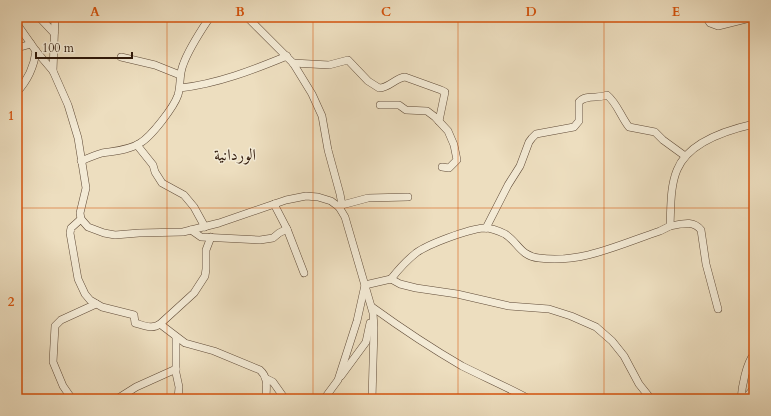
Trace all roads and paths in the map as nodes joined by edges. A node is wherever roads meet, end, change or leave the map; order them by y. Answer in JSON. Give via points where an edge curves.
{"nodes":[{"id":1,"x":39,"y":17,"type":"edge"},
{"id":2,"x":55,"y":17,"type":"edge"},
{"id":3,"x":210,"y":17,"type":"edge"},
{"id":4,"x":247,"y":17,"type":"edge"},
{"id":5,"x":706,"y":17,"type":"edge"},
{"id":6,"x":754,"y":17,"type":"edge"},
{"id":7,"x":17,"y":24,"type":"edge"},
{"id":8,"x":54,"y":33,"type":"junction"},
{"id":9,"x":31,"y":44,"type":"junction"},
{"id":10,"x":17,"y":48,"type":"edge"},
{"id":11,"x":36,"y":51,"type":"junction"},
{"id":12,"x":287,"y":56,"type":"junction"},
{"id":13,"x":121,"y":57,"type":"dead end"},
{"id":14,"x":293,"y":63,"type":"junction"},
{"id":15,"x":53,"y":71,"type":"junction"},
{"id":16,"x":180,"y":75,"type":"junction"},
{"id":17,"x":180,"y":88,"type":"junction"},
{"id":18,"x":17,"y":92,"type":"edge"},
{"id":19,"x":380,"y":105,"type":"dead end"},
{"id":20,"x":439,"y":121,"type":"junction"},
{"id":21,"x":754,"y":124,"type":"edge"},
{"id":22,"x":137,"y":145,"type":"junction"},
{"id":23,"x":685,"y":156,"type":"junction"},
{"id":24,"x":81,"y":161,"type":"junction"},
{"id":25,"x":442,"y":167,"type":"dead end"},
{"id":26,"x":408,"y":197,"type":"dead end"},
{"id":27,"x":274,"y":204,"type":"junction"},
{"id":28,"x":340,"y":206,"type":"junction"},
{"id":29,"x":81,"y":219,"type":"junction"},
{"id":30,"x":670,"y":226,"type":"junction"},
{"id":31,"x":205,"y":227,"type":"junction"},
{"id":32,"x":486,"y":228,"type":"junction"},
{"id":33,"x":287,"y":229,"type":"junction"},
{"id":34,"x":191,"y":230,"type":"junction"},
{"id":35,"x":211,"y":237,"type":"junction"},
{"id":36,"x":304,"y":273,"type":"dead end"},
{"id":37,"x":391,"y":280,"type":"junction"},
{"id":38,"x":365,"y":286,"type":"junction"},
{"id":39,"x":96,"y":304,"type":"junction"},
{"id":40,"x":372,"y":307,"type":"junction"},
{"id":41,"x":718,"y":309,"type":"dead end"},
{"id":42,"x":160,"y":324,"type":"junction"},
{"id":43,"x":176,"y":337,"type":"junction"},
{"id":44,"x":754,"y":354,"type":"edge"},
{"id":45,"x":176,"y":369,"type":"junction"},
{"id":46,"x":267,"y":380,"type":"junction"},
{"id":47,"x":338,"y":380,"type":"junction"},
{"id":48,"x":754,"y":388,"type":"edge"},
{"id":49,"x":72,"y":399,"type":"edge"},
{"id":50,"x":116,"y":399,"type":"edge"},
{"id":51,"x":178,"y":399,"type":"edge"},
{"id":52,"x":266,"y":399,"type":"edge"},
{"id":53,"x":285,"y":399,"type":"edge"},
{"id":54,"x":324,"y":399,"type":"edge"},
{"id":55,"x":372,"y":399,"type":"edge"},
{"id":56,"x":528,"y":399,"type":"edge"},
{"id":57,"x":651,"y":399,"type":"edge"},
{"id":58,"x":741,"y":399,"type":"edge"},
{"id":59,"x":745,"y":399,"type":"edge"}],
"edges":[{"from":1,"to":8,"type":"street"},
{"from":2,"to":8,"type":"street"},
{"from":3,"to":16,"type":"street","via":[[199,32]]},
{"from":4,"to":12,"type":"street"},
{"from":5,"to":6,"type":"street","via":[[710,23],[718,26]]},
{"from":7,"to":9,"type":"street"},
{"from":8,"to":15,"type":"street"},
{"from":9,"to":10,"type":"street"},
{"from":9,"to":11,"type":"street"},
{"from":11,"to":15,"type":"street"},
{"from":11,"to":18,"type":"street","via":[[32,71]]},
{"from":12,"to":14,"type":"street"},
{"from":12,"to":17,"type":"street","via":[[232,76]]},
{"from":13,"to":16,"type":"street","via":[[155,65]]},
{"from":14,"to":20,"type":"street","via":[[329,65],[348,60],[368,81],[379,88],[405,77],[441,90],[445,92]]},
{"from":14,"to":28,"type":"street","via":[[322,116],[340,194]]},
{"from":15,"to":24,"type":"street","via":[[68,105],[78,138]]},
{"from":16,"to":17,"type":"street"},
{"from":17,"to":22,"type":"street","via":[[169,110]]},
{"from":19,"to":20,"type":"street","via":[[399,105],[406,110],[427,111]]},
{"from":20,"to":25,"type":"street","via":[[448,131],[457,160],[448,168]]},
{"from":21,"to":23,"type":"street","via":[[714,136]]},
{"from":22,"to":24,"type":"street"},
{"from":22,"to":31,"type":"street","via":[[153,165],[162,183],[184,195]]},
{"from":23,"to":30,"type":"street","via":[[677,169],[674,182],[670,203]]},
{"from":23,"to":32,"type":"street","via":[[655,132],[629,127],[607,95],[583,99],[580,102],[579,121],[574,127],[536,134],[528,142],[520,166]]},
{"from":24,"to":29,"type":"street","via":[[86,188],[81,204]]},
{"from":26,"to":28,"type":"street","via":[[368,198]]},
{"from":27,"to":28,"type":"street","via":[[306,196],[324,198]]},
{"from":27,"to":31,"type":"street"},
{"from":27,"to":33,"type":"street"},
{"from":28,"to":38,"type":"street"},
{"from":29,"to":34,"type":"street","via":[[88,227],[115,235]]},
{"from":29,"to":39,"type":"street","via":[[71,228],[70,233],[76,274],[82,289]]},
{"from":30,"to":32,"type":"street","via":[[597,253],[556,259],[527,255],[506,235]]},
{"from":30,"to":41,"type":"street","via":[[692,224],[701,230],[706,264]]},
{"from":31,"to":34,"type":"street"},
{"from":32,"to":37,"type":"street","via":[[460,234],[421,250],[406,262]]},
{"from":33,"to":35,"type":"street","via":[[267,240]]},
{"from":33,"to":36,"type":"street"},
{"from":34,"to":35,"type":"street","via":[[200,237]]},
{"from":35,"to":42,"type":"street","via":[[206,250],[205,276],[194,293]]},
{"from":37,"to":38,"type":"street"},
{"from":37,"to":57,"type":"street","via":[[416,288],[509,306],[549,309],[572,316],[596,327],[612,341]]},
{"from":38,"to":40,"type":"street"},
{"from":38,"to":47,"type":"street"},
{"from":39,"to":42,"type":"street","via":[[102,308],[134,315],[135,323],[152,328]]},
{"from":39,"to":49,"type":"street","via":[[61,320],[55,326],[53,362],[63,386]]},
{"from":40,"to":47,"type":"street","via":[[366,342]]},
{"from":40,"to":55,"type":"street"},
{"from":40,"to":56,"type":"street","via":[[434,349]]},
{"from":42,"to":43,"type":"street"},
{"from":43,"to":45,"type":"street"},
{"from":43,"to":46,"type":"street","via":[[188,344],[214,351],[260,370],[266,375]]},
{"from":44,"to":58,"type":"street","via":[[750,358]]},
{"from":45,"to":50,"type":"street"},
{"from":45,"to":51,"type":"street"},
{"from":46,"to":52,"type":"street"},
{"from":46,"to":53,"type":"street","via":[[273,382]]},
{"from":47,"to":54,"type":"street"},
{"from":48,"to":59,"type":"street"}]}
